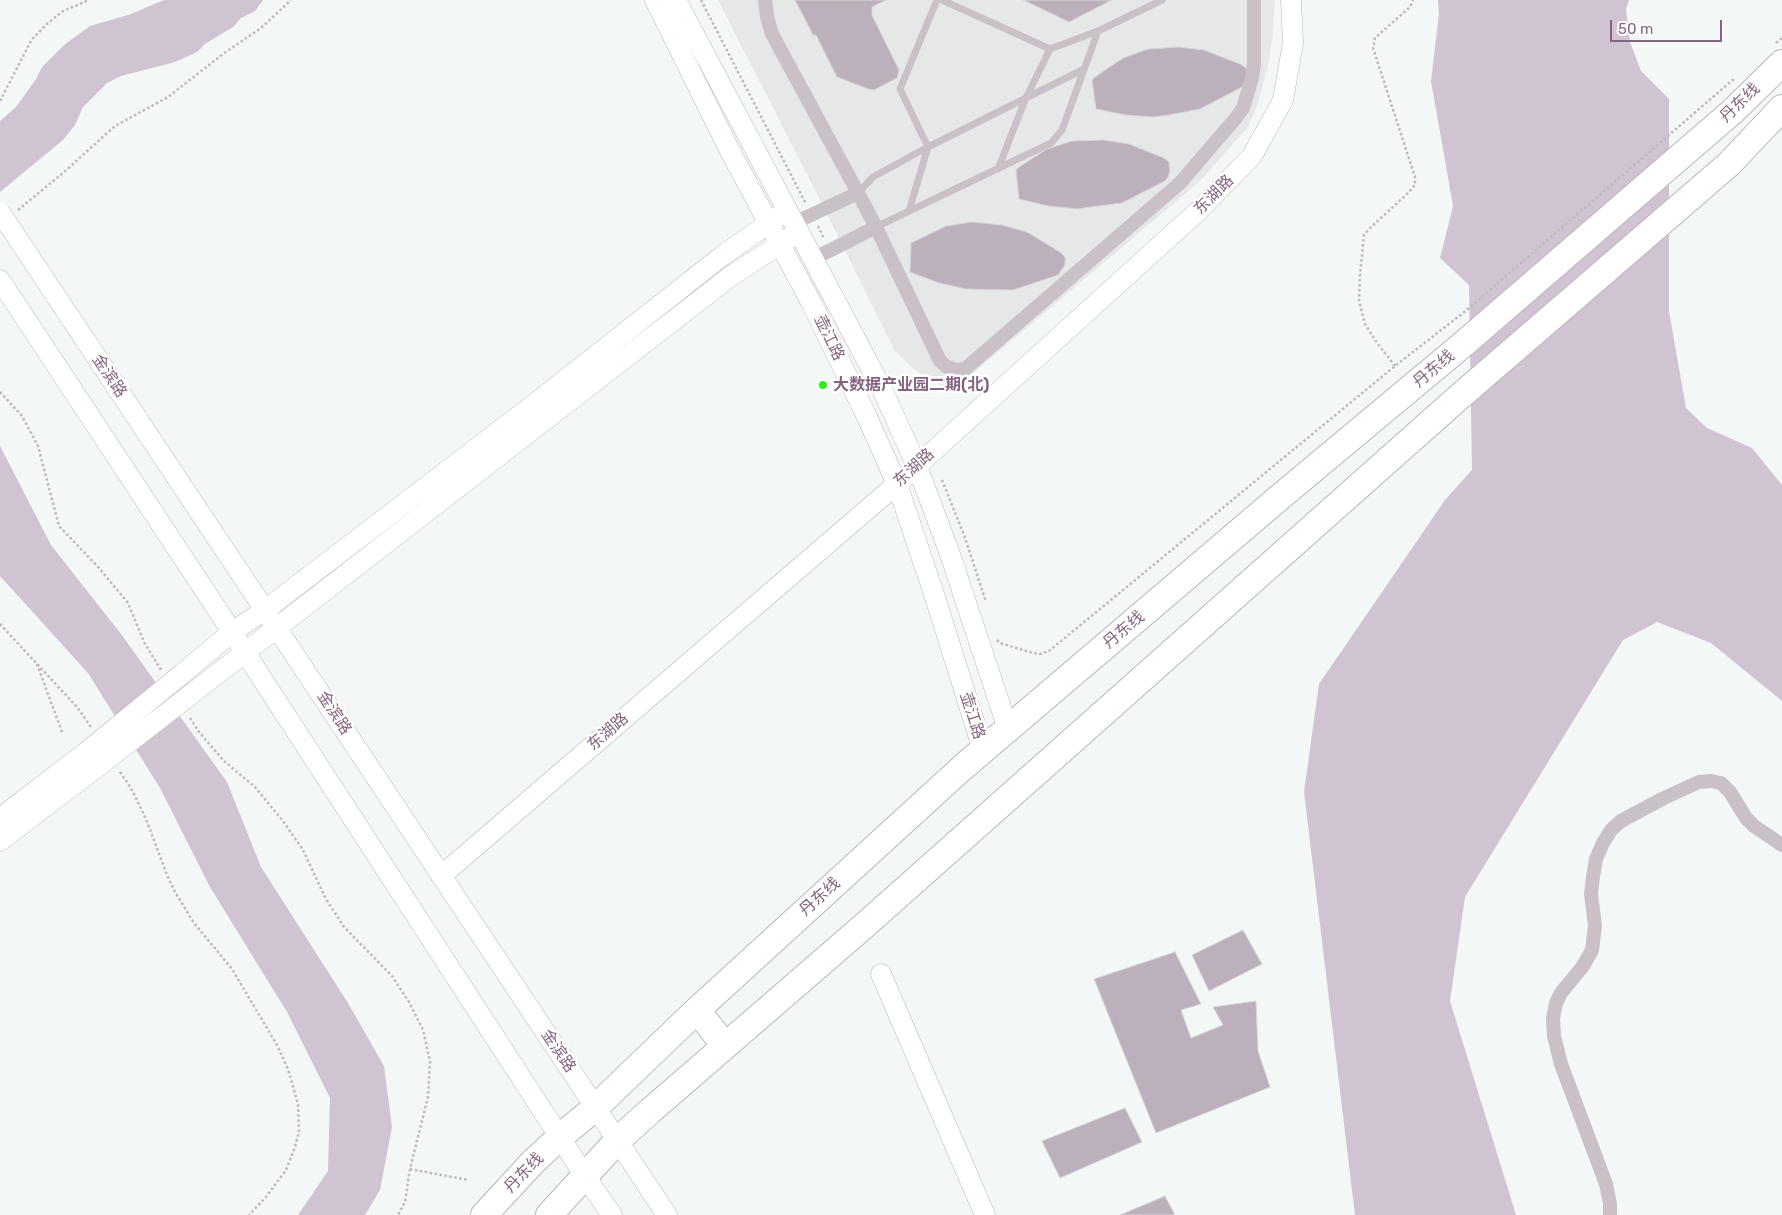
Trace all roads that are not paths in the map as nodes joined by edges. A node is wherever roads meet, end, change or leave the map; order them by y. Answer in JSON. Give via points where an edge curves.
{"nodes":[{"id":1,"x":655,"y":0,"type":"edge"},
{"id":2,"x":676,"y":0,"type":"edge"},
{"id":3,"x":765,"y":0,"type":"edge"},
{"id":4,"x":937,"y":0,"type":"edge"},
{"id":5,"x":942,"y":0,"type":"edge"},
{"id":6,"x":1162,"y":0,"type":"edge"},
{"id":7,"x":1254,"y":0,"type":"edge"},
{"id":8,"x":1291,"y":0,"type":"edge"},
{"id":9,"x":1098,"y":31,"type":"junction"},
{"id":10,"x":1050,"y":49,"type":"junction"},
{"id":11,"x":1782,"y":63,"type":"edge"},
{"id":12,"x":1084,"y":70,"type":"junction"},
{"id":13,"x":1025,"y":100,"type":"junction"},
{"id":14,"x":1782,"y":108,"type":"edge"},
{"id":15,"x":928,"y":148,"type":"junction"},
{"id":16,"x":998,"y":169,"type":"junction"},
{"id":17,"x":858,"y":193,"type":"junction"},
{"id":18,"x":909,"y":211,"type":"junction"},
{"id":19,"x":9,"y":218,"type":"edge"},
{"id":20,"x":798,"y":220,"type":"junction"},
{"id":21,"x":768,"y":223,"type":"junction"},
{"id":22,"x":876,"y":227,"type":"junction"},
{"id":23,"x":780,"y":244,"type":"junction"},
{"id":24,"x":821,"y":255,"type":"junction"},
{"id":25,"x":0,"y":280,"type":"edge"},
{"id":26,"x":924,"y":459,"type":"junction"},
{"id":27,"x":897,"y":484,"type":"junction"},
{"id":28,"x":265,"y":610,"type":"junction"},
{"id":29,"x":278,"y":629,"type":"junction"},
{"id":30,"x":232,"y":632,"type":"junction"},
{"id":31,"x":246,"y":653,"type":"junction"},
{"id":32,"x":1008,"y":729,"type":"junction"},
{"id":33,"x":983,"y":750,"type":"junction"},
{"id":34,"x":91,"y":761,"type":"junction"},
{"id":35,"x":0,"y":818,"type":"edge"},
{"id":36,"x":0,"y":842,"type":"edge"},
{"id":37,"x":1782,"y":845,"type":"edge"},
{"id":38,"x":441,"y":876,"type":"junction"},
{"id":39,"x":881,"y":974,"type":"dead end"},
{"id":40,"x":697,"y":1010,"type":"junction"},
{"id":41,"x":725,"y":1046,"type":"junction"},
{"id":42,"x":596,"y":1107,"type":"junction"},
{"id":43,"x":560,"y":1137,"type":"junction"},
{"id":44,"x":617,"y":1141,"type":"junction"},
{"id":45,"x":585,"y":1176,"type":"junction"},
{"id":46,"x":484,"y":1215,"type":"edge"},
{"id":47,"x":549,"y":1215,"type":"edge"},
{"id":48,"x":612,"y":1215,"type":"edge"},
{"id":49,"x":667,"y":1215,"type":"edge"},
{"id":50,"x":985,"y":1215,"type":"edge"},
{"id":51,"x":1610,"y":1215,"type":"edge"}],
"edges":[{"from":1,"to":21,"type":"main road","name":"壶江路"},
{"from":2,"to":20,"type":"main road","name":"壶江路"},
{"from":3,"to":17,"type":"street","via":[[772,34]]},
{"from":4,"to":15,"type":"lane","via":[[900,89]]},
{"from":5,"to":10,"type":"lane"},
{"from":6,"to":9,"type":"lane"},
{"from":7,"to":22,"type":"street","via":[[1252,78],[1243,108],[1235,119],[1180,183],[965,369],[956,370],[940,360]]},
{"from":8,"to":26,"type":"main road","name":"东湖路","via":[[1293,43],[1284,100],[1252,156],[1197,212]]},
{"from":9,"to":10,"type":"lane"},
{"from":9,"to":12,"type":"lane"},
{"from":10,"to":13,"type":"lane"},
{"from":11,"to":32,"type":"highway","name":"丹东线","via":[[1733,111],[1461,346]]},
{"from":12,"to":13,"type":"lane"},
{"from":12,"to":16,"type":"lane","via":[[1062,130],[1055,139]]},
{"from":13,"to":15,"type":"lane"},
{"from":13,"to":16,"type":"lane"},
{"from":14,"to":41,"type":"highway","name":"丹东线","via":[[1729,164],[1458,398]]},
{"from":15,"to":17,"type":"lane","via":[[873,177]]},
{"from":15,"to":18,"type":"lane"},
{"from":16,"to":18,"type":"lane"},
{"from":17,"to":20,"type":"street"},
{"from":17,"to":22,"type":"street"},
{"from":18,"to":22,"type":"lane"},
{"from":19,"to":28,"type":"main road","name":"金滨路"},
{"from":20,"to":21,"type":"main road"},
{"from":20,"to":23,"type":"main road"},
{"from":20,"to":24,"type":"main road","name":"壶江路"},
{"from":21,"to":23,"type":"main road","name":"壶江路"},
{"from":21,"to":28,"type":"main road"},
{"from":22,"to":24,"type":"street"},
{"from":23,"to":27,"type":"main road","name":"壶江路","via":[[833,347]]},
{"from":23,"to":29,"type":"main road","via":[[731,276]]},
{"from":24,"to":26,"type":"main road","name":"壶江路","via":[[881,387]]},
{"from":25,"to":30,"type":"main road"},
{"from":26,"to":27,"type":"main road","name":"东湖路"},
{"from":26,"to":32,"type":"main road","name":"壶江路","via":[[950,554]]},
{"from":27,"to":33,"type":"main road","name":"壶江路"},
{"from":27,"to":38,"type":"main road","name":"东湖路"},
{"from":28,"to":29,"type":"main road","name":"金滨路"},
{"from":28,"to":30,"type":"main road"},
{"from":29,"to":31,"type":"main road"},
{"from":29,"to":38,"type":"main road","name":"金滨路"},
{"from":30,"to":31,"type":"main road"},
{"from":30,"to":34,"type":"main road","bridge":true,"via":[[173,675]]},
{"from":31,"to":34,"type":"main road","bridge":true},
{"from":31,"to":43,"type":"main road"},
{"from":32,"to":33,"type":"highway","name":"丹东线"},
{"from":33,"to":40,"type":"highway","name":"丹东线"},
{"from":34,"to":35,"type":"main road"},
{"from":34,"to":36,"type":"main road"},
{"from":37,"to":51,"type":"street","via":[[1754,826],[1730,792],[1721,783],[1711,780],[1699,782],[1621,821],[1611,830],[1596,859],[1591,894],[1595,926],[1592,950],[1560,993],[1553,1018],[1561,1064],[1606,1184]]},
{"from":38,"to":42,"type":"main road","name":"金滨路"},
{"from":39,"to":50,"type":"main road"},
{"from":40,"to":41,"type":"highway"},
{"from":40,"to":42,"type":"highway","name":"丹东线"},
{"from":41,"to":44,"type":"highway","name":"丹东线"},
{"from":42,"to":43,"type":"highway","name":"丹东线"},
{"from":42,"to":44,"type":"main road","name":"金滨路"},
{"from":43,"to":45,"type":"main road"},
{"from":43,"to":46,"type":"highway","name":"丹东线"},
{"from":44,"to":45,"type":"highway","name":"丹东线"},
{"from":44,"to":49,"type":"main road","name":"金滨路"},
{"from":45,"to":47,"type":"highway","name":"丹东线"},
{"from":45,"to":48,"type":"main road"}]}
